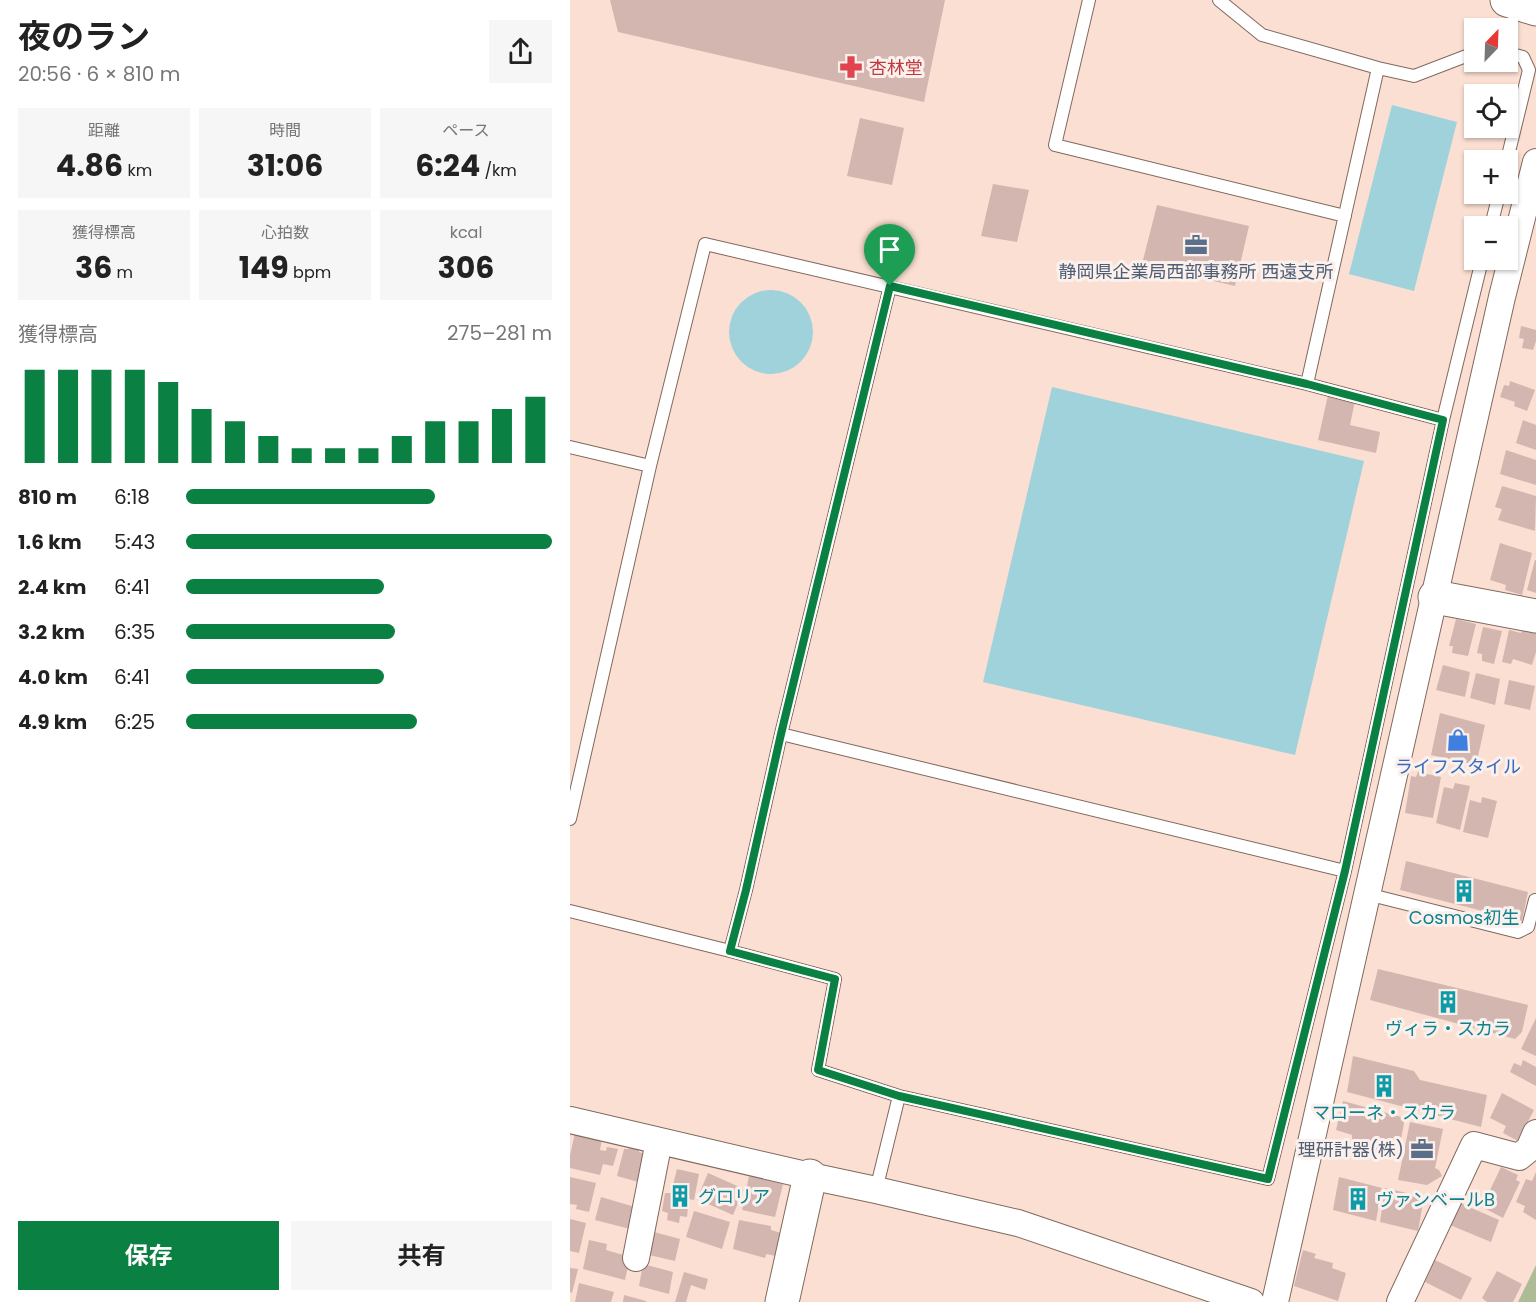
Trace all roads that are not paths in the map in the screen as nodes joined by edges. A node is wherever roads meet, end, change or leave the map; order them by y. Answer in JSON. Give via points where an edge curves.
{"nodes":[{"id":1,"x":1089,"y":0,"type":"edge"},
{"id":2,"x":1219,"y":0,"type":"edge"},
{"id":3,"x":1507,"y":0,"type":"edge"},
{"id":4,"x":1536,"y":9,"type":"edge"},
{"id":5,"x":1518,"y":56,"type":"edge"},
{"id":6,"x":1464,"y":57,"type":"edge"},
{"id":7,"x":1378,"y":68,"type":"junction"},
{"id":8,"x":1509,"y":150,"type":"edge"},
{"id":9,"x":1536,"y":162,"type":"edge"},
{"id":10,"x":1345,"y":216,"type":"junction"},
{"id":11,"x":1480,"y":270,"type":"edge"},
{"id":12,"x":890,"y":286,"type":"junction"},
{"id":13,"x":1307,"y":384,"type":"junction"},
{"id":14,"x":1443,"y":420,"type":"junction"},
{"id":15,"x":570,"y":447,"type":"edge"},
{"id":16,"x":650,"y":466,"type":"junction"},
{"id":17,"x":1435,"y":597,"type":"junction"},
{"id":18,"x":1536,"y":616,"type":"edge"},
{"id":19,"x":781,"y":734,"type":"junction"},
{"id":20,"x":570,"y":819,"type":"edge"},
{"id":21,"x":1345,"y":871,"type":"junction"},
{"id":22,"x":1367,"y":894,"type":"junction"},
{"id":23,"x":1535,"y":900,"type":"edge"},
{"id":24,"x":570,"y":911,"type":"edge"},
{"id":25,"x":730,"y":951,"type":"junction"},
{"id":26,"x":899,"y":1096,"type":"junction"},
{"id":27,"x":570,"y":1120,"type":"edge"},
{"id":28,"x":1536,"y":1133,"type":"edge"},
{"id":29,"x":659,"y":1141,"type":"junction"},
{"id":30,"x":810,"y":1176,"type":"junction"},
{"id":31,"x":876,"y":1190,"type":"junction"},
{"id":32,"x":636,"y":1258,"type":"dead end"},
{"id":33,"x":782,"y":1302,"type":"edge"},
{"id":34,"x":1251,"y":1302,"type":"edge"},
{"id":35,"x":1275,"y":1302,"type":"edge"},
{"id":36,"x":1400,"y":1302,"type":"edge"}],
"edges":[{"from":1,"to":10,"type":"lane","via":[[1055,145]]},
{"from":2,"to":7,"type":"lane","via":[[1262,35]]},
{"from":3,"to":4,"type":"street"},
{"from":5,"to":8,"type":"lane","via":[[1523,57],[1529,70]]},
{"from":6,"to":7,"type":"lane","via":[[1414,75]]},
{"from":7,"to":10,"type":"lane"},
{"from":9,"to":17,"type":"street"},
{"from":10,"to":13,"type":"lane"},
{"from":11,"to":14,"type":"lane"},
{"from":12,"to":13,"type":"lane"},
{"from":12,"to":16,"type":"lane","via":[[705,244]]},
{"from":12,"to":19,"type":"lane"},
{"from":13,"to":14,"type":"lane"},
{"from":14,"to":21,"type":"lane"},
{"from":15,"to":16,"type":"lane"},
{"from":16,"to":20,"type":"lane"},
{"from":17,"to":18,"type":"street"},
{"from":17,"to":22,"type":"street"},
{"from":19,"to":21,"type":"lane"},
{"from":19,"to":25,"type":"lane"},
{"from":21,"to":26,"type":"lane","via":[[1268,1179]]},
{"from":22,"to":23,"type":"lane","via":[[1518,932],[1528,927]]},
{"from":22,"to":35,"type":"street"},
{"from":24,"to":25,"type":"lane"},
{"from":25,"to":26,"type":"lane","via":[[835,979],[818,1070]]},
{"from":26,"to":31,"type":"lane"},
{"from":27,"to":29,"type":"street"},
{"from":28,"to":36,"type":"street","via":[[1529,1149],[1519,1157],[1474,1145]]},
{"from":29,"to":30,"type":"street"},
{"from":29,"to":32,"type":"street"},
{"from":30,"to":31,"type":"street"},
{"from":30,"to":33,"type":"street"},
{"from":31,"to":34,"type":"street","via":[[1018,1223]]}]}
